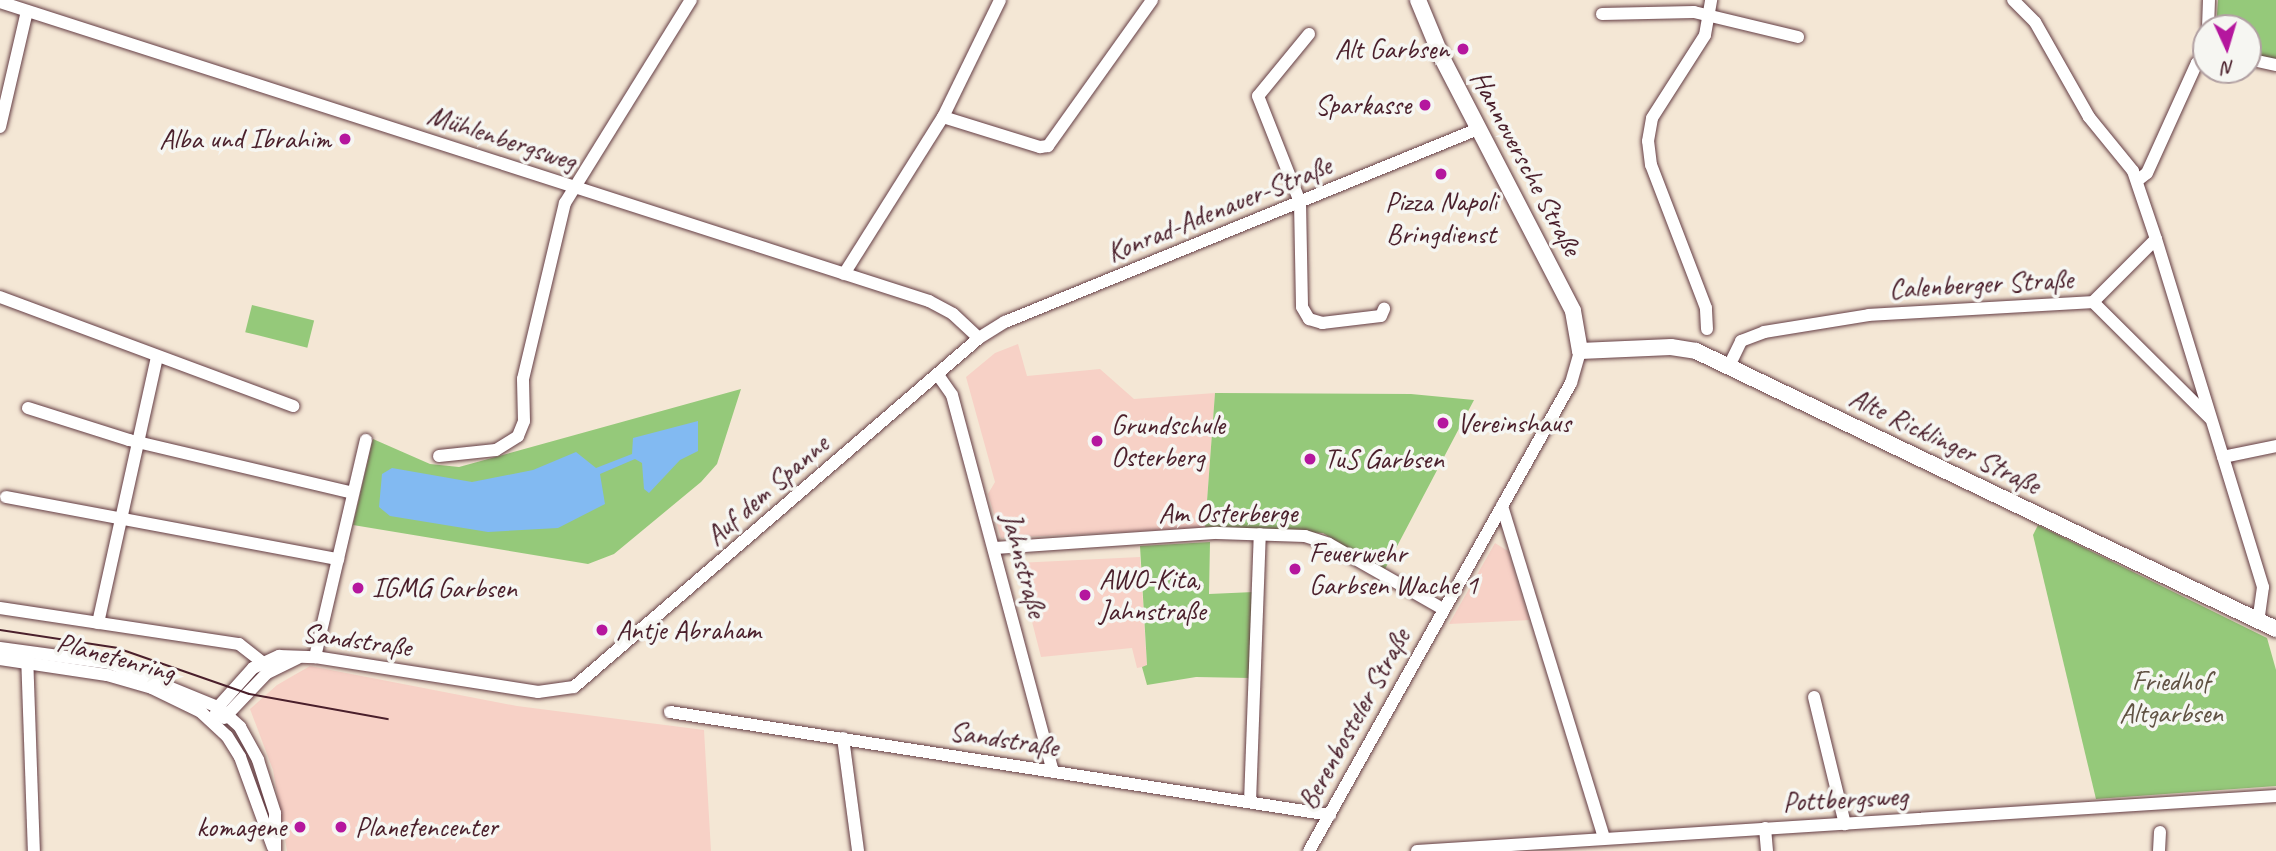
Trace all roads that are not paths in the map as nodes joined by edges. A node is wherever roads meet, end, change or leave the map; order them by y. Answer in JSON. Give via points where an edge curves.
{"nodes":[{"id":1,"x":691,"y":0,"type":"edge"},
{"id":2,"x":1000,"y":0,"type":"edge"},
{"id":3,"x":1152,"y":0,"type":"edge"},
{"id":4,"x":1418,"y":0,"type":"edge"},
{"id":5,"x":1711,"y":0,"type":"edge"},
{"id":6,"x":2013,"y":0,"type":"edge"},
{"id":7,"x":0,"y":2,"type":"edge"},
{"id":8,"x":27,"y":11,"type":"junction"},
{"id":9,"x":1601,"y":14,"type":"dead end"},
{"id":10,"x":1712,"y":16,"type":"junction"},
{"id":11,"x":1309,"y":34,"type":"dead end"},
{"id":12,"x":1798,"y":37,"type":"dead end"},
{"id":13,"x":2192,"y":74,"type":"edge"},
{"id":14,"x":943,"y":117,"type":"junction"},
{"id":15,"x":0,"y":127,"type":"edge"},
{"id":16,"x":1478,"y":129,"type":"junction"},
{"id":17,"x":2138,"y":180,"type":"junction"},
{"id":18,"x":575,"y":187,"type":"junction"},
{"id":19,"x":1300,"y":202,"type":"junction"},
{"id":20,"x":2156,"y":239,"type":"junction"},
{"id":21,"x":844,"y":274,"type":"junction"},
{"id":22,"x":0,"y":297,"type":"edge"},
{"id":23,"x":2093,"y":302,"type":"junction"},
{"id":24,"x":1384,"y":309,"type":"dead end"},
{"id":25,"x":1707,"y":329,"type":"dead end"},
{"id":26,"x":979,"y":338,"type":"junction"},
{"id":27,"x":1580,"y":351,"type":"junction"},
{"id":28,"x":158,"y":356,"type":"junction"},
{"id":29,"x":1729,"y":366,"type":"junction"},
{"id":30,"x":938,"y":374,"type":"junction"},
{"id":31,"x":293,"y":406,"type":"dead end"},
{"id":32,"x":28,"y":408,"type":"dead end"},
{"id":33,"x":2211,"y":419,"type":"junction"},
{"id":34,"x":366,"y":440,"type":"dead end"},
{"id":35,"x":139,"y":441,"type":"junction"},
{"id":36,"x":2276,"y":446,"type":"edge"},
{"id":37,"x":439,"y":456,"type":"dead end"},
{"id":38,"x":2223,"y":457,"type":"junction"},
{"id":39,"x":353,"y":493,"type":"junction"},
{"id":40,"x":6,"y":497,"type":"dead end"},
{"id":41,"x":1502,"y":506,"type":"junction"},
{"id":42,"x":120,"y":520,"type":"junction"},
{"id":43,"x":1260,"y":534,"type":"junction"},
{"id":44,"x":995,"y":548,"type":"junction"},
{"id":45,"x":338,"y":559,"type":"junction"},
{"id":46,"x":0,"y":608,"type":"edge"},
{"id":47,"x":1443,"y":609,"type":"junction"},
{"id":48,"x":2258,"y":621,"type":"junction"},
{"id":49,"x":99,"y":623,"type":"junction"},
{"id":50,"x":2276,"y":629,"type":"edge"},
{"id":51,"x":0,"y":648,"type":"edge"},
{"id":52,"x":27,"y":655,"type":"junction"},
{"id":53,"x":301,"y":656,"type":"junction"},
{"id":54,"x":315,"y":657,"type":"junction"},
{"id":55,"x":0,"y":659,"type":"edge"},
{"id":56,"x":262,"y":662,"type":"junction"},
{"id":57,"x":587,"y":679,"type":"joint"},
{"id":58,"x":1814,"y":697,"type":"dead end"},
{"id":59,"x":218,"y":707,"type":"junction"},
{"id":60,"x":670,"y":712,"type":"dead end"},
{"id":61,"x":230,"y":716,"type":"junction"},
{"id":62,"x":214,"y":722,"type":"junction"},
{"id":63,"x":842,"y":738,"type":"junction"},
{"id":64,"x":1053,"y":772,"type":"junction"},
{"id":65,"x":2276,"y":796,"type":"edge"},
{"id":66,"x":1250,"y":802,"type":"junction"},
{"id":67,"x":1330,"y":815,"type":"junction"},
{"id":68,"x":1845,"y":824,"type":"junction"},
{"id":69,"x":1765,"y":828,"type":"junction"},
{"id":70,"x":2160,"y":832,"type":"dead end"},
{"id":71,"x":1604,"y":838,"type":"junction"},
{"id":72,"x":34,"y":851,"type":"edge"},
{"id":73,"x":275,"y":851,"type":"edge"},
{"id":74,"x":858,"y":851,"type":"edge"},
{"id":75,"x":1310,"y":851,"type":"edge"},
{"id":76,"x":1417,"y":851,"type":"edge"},
{"id":77,"x":1767,"y":851,"type":"edge"},
{"id":78,"x":2159,"y":851,"type":"edge"}],
"edges":[{"from":1,"to":18,"type":"street"},
{"from":2,"to":14,"type":"street"},
{"from":3,"to":14,"type":"street","via":[[1048,145],[1040,147]]},
{"from":4,"to":16,"type":"main road","name":"Hannoversche Straße"},
{"from":5,"to":10,"type":"street"},
{"from":6,"to":17,"type":"street","via":[[2035,22],[2089,117]]},
{"from":7,"to":8,"type":"street","name":"Mühlenbergsweg"},
{"from":8,"to":15,"type":"street"},
{"from":8,"to":18,"type":"street","name":"Mühlenbergsweg"},
{"from":9,"to":10,"type":"street"},
{"from":10,"to":12,"type":"street"},
{"from":10,"to":25,"type":"street","via":[[1652,118],[1648,141],[1651,165],[1706,307]]},
{"from":11,"to":19,"type":"street","via":[[1258,96]]},
{"from":13,"to":17,"type":"street","via":[[2147,173]]},
{"from":14,"to":21,"type":"street"},
{"from":16,"to":19,"type":"street","name":"Konrad-Adenauer-Straße"},
{"from":16,"to":27,"type":"main road","name":"Hannoversche Straße","via":[[1573,311]]},
{"from":17,"to":20,"type":"street"},
{"from":18,"to":21,"type":"street","name":"Mühlenbergsweg"},
{"from":18,"to":37,"type":"street","via":[[565,203],[523,379],[522,428],[513,441],[496,450]]},
{"from":19,"to":24,"type":"street","via":[[1304,314],[1322,323],[1381,316]]},
{"from":19,"to":26,"type":"street","name":"Konrad-Adenauer-Straße","via":[[1005,322]]},
{"from":20,"to":23,"type":"street","name":"Calenberger Straße"},
{"from":20,"to":33,"type":"street"},
{"from":21,"to":26,"type":"street","name":"Mühlenbergsweg","via":[[945,308]]},
{"from":22,"to":28,"type":"street"},
{"from":23,"to":29,"type":"street","name":"Calenberger Straße","via":[[1869,315],[1777,330],[1741,341]]},
{"from":23,"to":33,"type":"street"},
{"from":26,"to":30,"type":"street","name":"Auf dem Spanne"},
{"from":27,"to":29,"type":"main road","name":"Alte Ricklinger Straße","via":[[1683,347]]},
{"from":27,"to":41,"type":"street","name":"Berenbosteler Straße","via":[[1574,376]]},
{"from":28,"to":31,"type":"street"},
{"from":28,"to":35,"type":"street"},
{"from":29,"to":48,"type":"main road","name":"Alte Ricklinger Straße"},
{"from":30,"to":44,"type":"street","name":"Jahnstraße","via":[[952,395]]},
{"from":30,"to":57,"type":"street","name":"Auf dem Spanne"},
{"from":32,"to":35,"type":"street"},
{"from":33,"to":38,"type":"street"},
{"from":34,"to":39,"type":"street"},
{"from":35,"to":39,"type":"street"},
{"from":35,"to":42,"type":"street"},
{"from":36,"to":38,"type":"street"},
{"from":38,"to":48,"type":"street","via":[[2263,587]]},
{"from":39,"to":45,"type":"street"},
{"from":40,"to":42,"type":"street"},
{"from":41,"to":47,"type":"street","name":"Berenbosteler Straße"},
{"from":41,"to":71,"type":"street"},
{"from":42,"to":45,"type":"street"},
{"from":42,"to":49,"type":"street"},
{"from":43,"to":44,"type":"street","name":"Am Osterberge"},
{"from":43,"to":47,"type":"street","name":"Am Osterberge","via":[[1321,540]]},
{"from":43,"to":66,"type":"street"},
{"from":44,"to":64,"type":"street","name":"Jahnstraße"},
{"from":45,"to":54,"type":"street"},
{"from":46,"to":49,"type":"street","name":"Sandstraße"},
{"from":47,"to":67,"type":"street","name":"Berenbosteler Straße"},
{"from":48,"to":50,"type":"main road","name":"Alte Ricklinger Straße"},
{"from":49,"to":56,"type":"street","name":"Sandstraße","via":[[239,644]]},
{"from":51,"to":52,"type":"street","name":"Planetenring"},
{"from":52,"to":55,"type":"street","name":"Planetenring"},
{"from":52,"to":59,"type":"street","name":"Planetenring","via":[[110,663]]},
{"from":52,"to":62,"type":"street","name":"Planetenring","via":[[141,684],[186,702]]},
{"from":52,"to":72,"type":"street"},
{"from":53,"to":54,"type":"street","name":"Sandstraße"},
{"from":53,"to":56,"type":"street","name":"Sandstraße"},
{"from":53,"to":61,"type":"street","via":[[267,673]]},
{"from":54,"to":57,"type":"street","name":"Sandstraße","via":[[548,693],[566,691]]},
{"from":56,"to":59,"type":"street"},
{"from":58,"to":68,"type":"street"},
{"from":59,"to":61,"type":"street","name":"Planetenring"},
{"from":59,"to":62,"type":"street"},
{"from":60,"to":63,"type":"street","name":"Sandstraße"},
{"from":61,"to":62,"type":"street"},
{"from":61,"to":73,"type":"street","name":"Planetenring","via":[[247,737],[263,772],[276,822]]},
{"from":62,"to":73,"type":"street","name":"Planetenring","via":[[240,757]]},
{"from":63,"to":64,"type":"street","name":"Sandstraße"},
{"from":63,"to":74,"type":"street"},
{"from":64,"to":66,"type":"street","name":"Sandstraße"},
{"from":65,"to":68,"type":"street","name":"Pottbergsweg"},
{"from":66,"to":67,"type":"street","name":"Sandstraße"},
{"from":67,"to":75,"type":"street","name":"Berenbosteler Straße"},
{"from":68,"to":69,"type":"street","name":"Pottbergsweg"},
{"from":69,"to":71,"type":"street","name":"Pottbergsweg"},
{"from":69,"to":77,"type":"street"},
{"from":70,"to":78,"type":"street"},
{"from":71,"to":76,"type":"street","name":"Pottbergsweg"}]}
